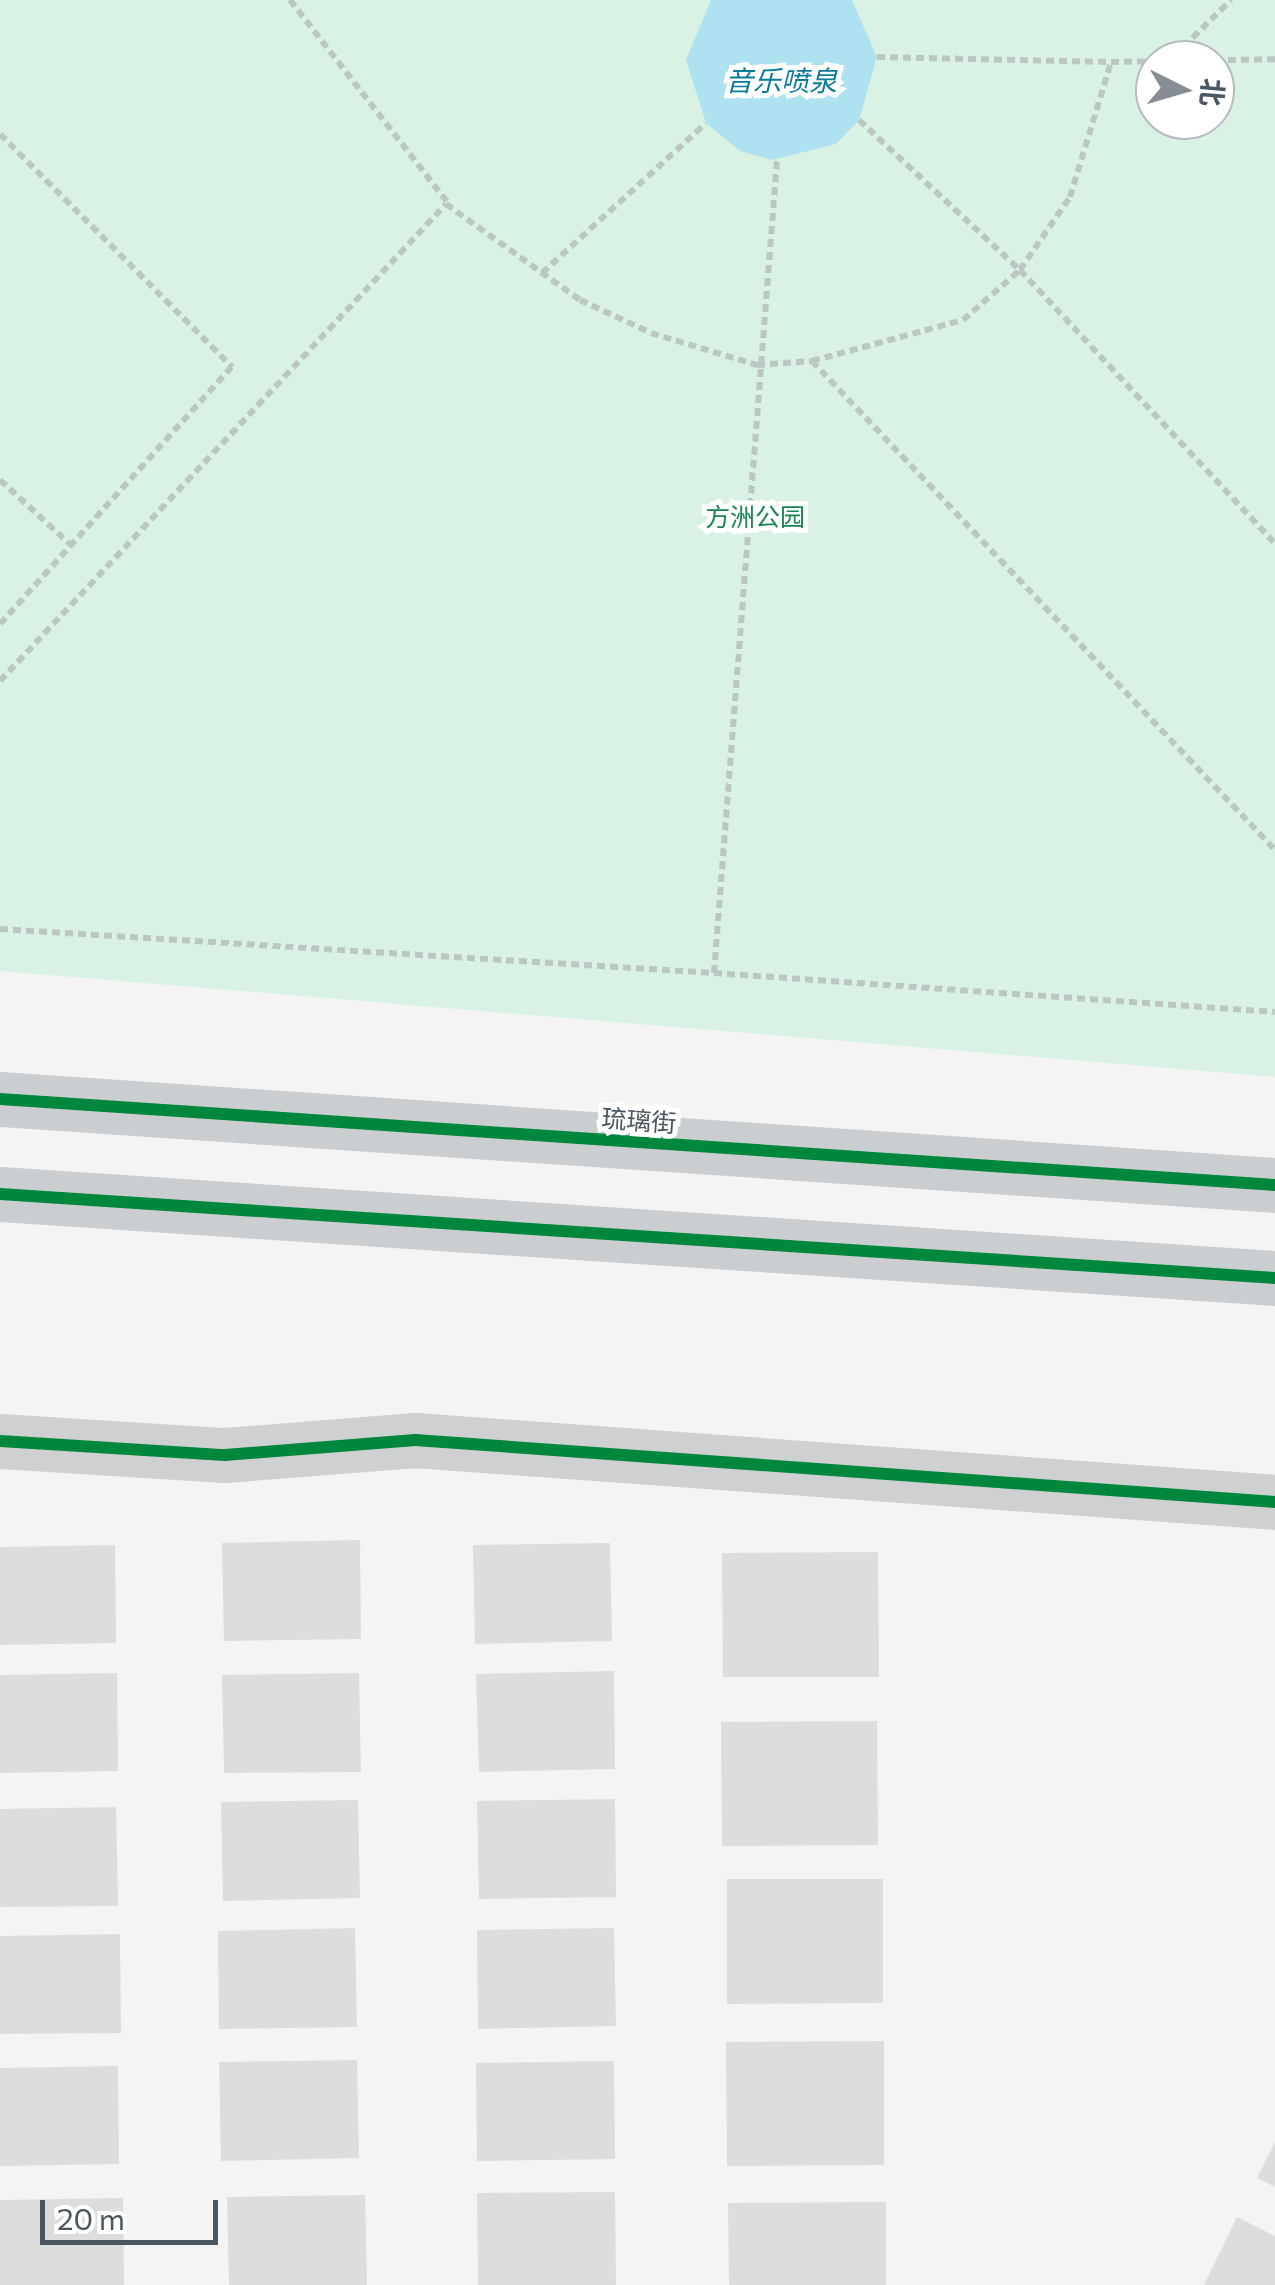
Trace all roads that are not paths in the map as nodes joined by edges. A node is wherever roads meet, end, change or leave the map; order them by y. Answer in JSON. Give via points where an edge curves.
{"nodes":[{"id":1,"x":0,"y":1100,"type":"edge"},
{"id":2,"x":1275,"y":1185,"type":"edge"},
{"id":3,"x":0,"y":1194,"type":"edge"},
{"id":4,"x":1275,"y":1278,"type":"edge"},
{"id":5,"x":0,"y":1441,"type":"edge"},
{"id":6,"x":1275,"y":1502,"type":"edge"}],
"edges":[{"from":1,"to":2,"type":"main road","name":"琉璃街"},
{"from":3,"to":4,"type":"main road"},
{"from":5,"to":6,"type":"street","via":[[225,1455],[416,1440]]}]}
